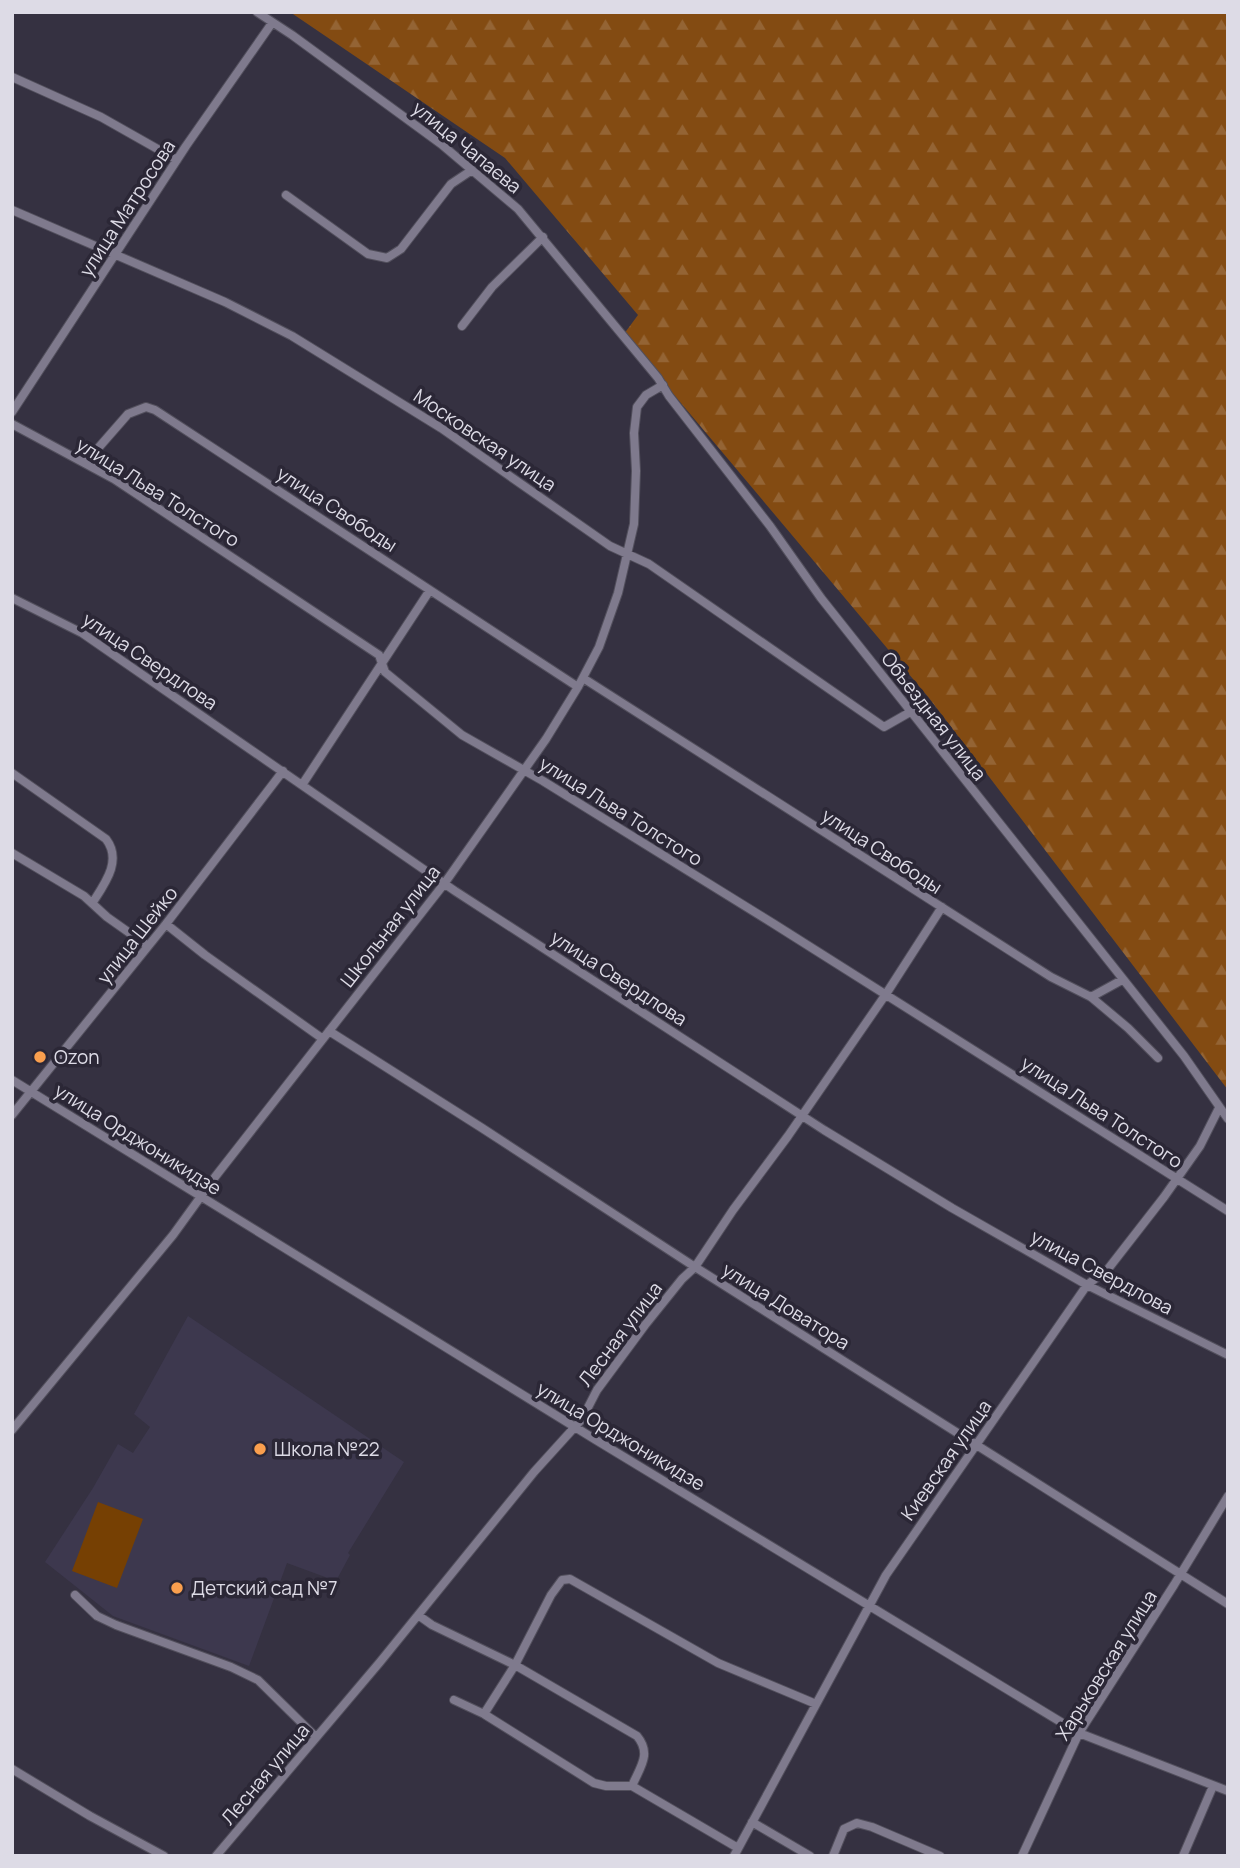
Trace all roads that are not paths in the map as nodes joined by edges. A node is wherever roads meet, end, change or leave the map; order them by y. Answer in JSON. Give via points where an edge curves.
{"nodes":[{"id":1,"x":257,"y":12,"type":"edge"},
{"id":2,"x":272,"y":23,"type":"junction"},
{"id":3,"x":12,"y":77,"type":"edge"},
{"id":4,"x":177,"y":160,"type":"junction"},
{"id":5,"x":472,"y":170,"type":"junction"},
{"id":6,"x":286,"y":195,"type":"dead end"},
{"id":7,"x":12,"y":210,"type":"edge"},
{"id":8,"x":542,"y":237,"type":"junction"},
{"id":9,"x":116,"y":254,"type":"junction"},
{"id":10,"x":462,"y":326,"type":"dead end"},
{"id":11,"x":627,"y":341,"type":"joint"},
{"id":12,"x":663,"y":385,"type":"junction"},
{"id":13,"x":12,"y":412,"type":"edge"},
{"id":14,"x":12,"y":424,"type":"edge"},
{"id":15,"x":86,"y":462,"type":"junction"},
{"id":16,"x":628,"y":555,"type":"junction"},
{"id":17,"x":430,"y":590,"type":"junction"},
{"id":18,"x":12,"y":598,"type":"edge"},
{"id":19,"x":381,"y":661,"type":"junction"},
{"id":20,"x":583,"y":678,"type":"junction"},
{"id":21,"x":578,"y":687,"type":"junction"},
{"id":22,"x":912,"y":711,"type":"junction"},
{"id":23,"x":283,"y":771,"type":"junction"},
{"id":24,"x":526,"y":771,"type":"junction"},
{"id":25,"x":12,"y":773,"type":"edge"},
{"id":26,"x":302,"y":785,"type":"junction"},
{"id":27,"x":12,"y":853,"type":"edge"},
{"id":28,"x":443,"y":884,"type":"junction"},
{"id":29,"x":93,"y":902,"type":"junction"},
{"id":30,"x":942,"y":907,"type":"junction"},
{"id":31,"x":166,"y":924,"type":"junction"},
{"id":32,"x":148,"y":946,"type":"junction"},
{"id":33,"x":1122,"y":980,"type":"junction"},
{"id":34,"x":886,"y":994,"type":"junction"},
{"id":35,"x":1091,"y":997,"type":"junction"},
{"id":36,"x":326,"y":1035,"type":"junction"},
{"id":37,"x":1158,"y":1058,"type":"dead end"},
{"id":38,"x":12,"y":1080,"type":"edge"},
{"id":39,"x":32,"y":1092,"type":"junction"},
{"id":40,"x":1219,"y":1108,"type":"junction"},
{"id":41,"x":12,"y":1115,"type":"edge"},
{"id":42,"x":801,"y":1115,"type":"junction"},
{"id":43,"x":1228,"y":1119,"type":"edge"},
{"id":44,"x":1176,"y":1178,"type":"junction"},
{"id":45,"x":202,"y":1196,"type":"junction"},
{"id":46,"x":1228,"y":1210,"type":"edge"},
{"id":47,"x":695,"y":1267,"type":"junction"},
{"id":48,"x":1087,"y":1285,"type":"junction"},
{"id":49,"x":1228,"y":1355,"type":"edge"},
{"id":50,"x":574,"y":1426,"type":"junction"},
{"id":51,"x":12,"y":1430,"type":"edge"},
{"id":52,"x":975,"y":1445,"type":"junction"},
{"id":53,"x":1228,"y":1496,"type":"edge"},
{"id":54,"x":1181,"y":1574,"type":"junction"},
{"id":55,"x":75,"y":1595,"type":"dead end"},
{"id":56,"x":1228,"y":1604,"type":"edge"},
{"id":57,"x":869,"y":1605,"type":"junction"},
{"id":58,"x":418,"y":1615,"type":"junction"},
{"id":59,"x":515,"y":1665,"type":"junction"},
{"id":60,"x":454,"y":1700,"type":"dead end"},
{"id":61,"x":816,"y":1704,"type":"junction"},
{"id":62,"x":484,"y":1714,"type":"junction"},
{"id":63,"x":1079,"y":1733,"type":"junction"},
{"id":64,"x":316,"y":1737,"type":"junction"},
{"id":65,"x":12,"y":1769,"type":"edge"},
{"id":66,"x":632,"y":1786,"type":"junction"},
{"id":67,"x":1213,"y":1786,"type":"junction"},
{"id":68,"x":1228,"y":1791,"type":"edge"},
{"id":69,"x":752,"y":1822,"type":"junction"},
{"id":70,"x":736,"y":1852,"type":"edge"},
{"id":71,"x":164,"y":1856,"type":"edge"},
{"id":72,"x":216,"y":1856,"type":"edge"},
{"id":73,"x":810,"y":1856,"type":"edge"},
{"id":74,"x":834,"y":1856,"type":"edge"},
{"id":75,"x":940,"y":1856,"type":"edge"},
{"id":76,"x":1021,"y":1856,"type":"edge"},
{"id":77,"x":1182,"y":1856,"type":"edge"}],
"edges":[{"from":1,"to":2,"type":"street","name":"улица Чапаева"},
{"from":2,"to":4,"type":"street","name":"улица Матросова"},
{"from":2,"to":5,"type":"street","name":"улица Чапаева","via":[[391,106]]},
{"from":3,"to":4,"type":"street","via":[[101,117]]},
{"from":4,"to":9,"type":"street","name":"улица Матросова"},
{"from":5,"to":6,"type":"street","via":[[451,184],[401,249],[387,258],[368,254]]},
{"from":5,"to":8,"type":"street","name":"улица Чапаева","via":[[518,209]]},
{"from":7,"to":9,"type":"street","name":"Московская улица"},
{"from":8,"to":10,"type":"street","via":[[492,287]]},
{"from":8,"to":11,"type":"street","name":"улица Чапаева"},
{"from":9,"to":13,"type":"street","name":"улица Матросова"},
{"from":9,"to":16,"type":"street","name":"Московская улица","via":[[292,336],[441,428]]},
{"from":11,"to":12,"type":"street","name":"Объездная улица"},
{"from":12,"to":16,"type":"street","name":"Школьная улица","via":[[636,407],[636,505]]},
{"from":12,"to":22,"type":"street","name":"Объездная улица","via":[[821,598]]},
{"from":14,"to":15,"type":"street","name":"улица Льва Толстого"},
{"from":15,"to":17,"type":"street","name":"улица Свободы","via":[[128,414],[146,407],[155,410]]},
{"from":15,"to":19,"type":"street","name":"улица Льва Толстого","via":[[379,655]]},
{"from":16,"to":20,"type":"street","name":"Школьная улица","via":[[599,647]]},
{"from":16,"to":22,"type":"street","name":"Московская улица","via":[[649,564],[884,727]]},
{"from":17,"to":19,"type":"street"},
{"from":17,"to":21,"type":"street","name":"улица Свободы"},
{"from":18,"to":23,"type":"street","name":"улица Свердлова","via":[[82,633]]},
{"from":19,"to":24,"type":"street","name":"улица Льва Толстого","via":[[385,672],[462,735]]},
{"from":19,"to":26,"type":"street"},
{"from":20,"to":21,"type":"street","name":"Школьная улица"},
{"from":20,"to":30,"type":"street","name":"улица Свободы"},
{"from":21,"to":24,"type":"street","name":"Школьная улица"},
{"from":22,"to":33,"type":"street","name":"Объездная улица"},
{"from":23,"to":26,"type":"street","name":"улица Свердлова"},
{"from":23,"to":31,"type":"street","name":"улица Шейко"},
{"from":24,"to":28,"type":"street","name":"Школьная улица"},
{"from":24,"to":34,"type":"street","name":"улица Льва Толстого"},
{"from":25,"to":29,"type":"street","via":[[110,845],[114,861]]},
{"from":26,"to":28,"type":"street","name":"улица Свердлова"},
{"from":27,"to":29,"type":"street"},
{"from":28,"to":36,"type":"street","name":"Школьная улица"},
{"from":28,"to":42,"type":"street","name":"улица Свердлова"},
{"from":29,"to":32,"type":"street"},
{"from":30,"to":34,"type":"street","name":"Лесная улица"},
{"from":30,"to":35,"type":"street","name":"улица Свободы"},
{"from":31,"to":32,"type":"street","name":"улица Шейко"},
{"from":31,"to":36,"type":"street","name":"улица Доватора"},
{"from":32,"to":39,"type":"street","name":"улица Шейко"},
{"from":33,"to":35,"type":"street"},
{"from":33,"to":40,"type":"street","name":"Объездная улица","via":[[1184,1056]]},
{"from":34,"to":42,"type":"street","name":"Лесная улица"},
{"from":34,"to":44,"type":"street","name":"улица Льва Толстого"},
{"from":35,"to":37,"type":"street","name":"улица Свободы"},
{"from":36,"to":45,"type":"street","name":"Школьная улица"},
{"from":36,"to":47,"type":"street","name":"улица Доватора","via":[[459,1113]]},
{"from":38,"to":39,"type":"street","name":"улица Орджоникидзе"},
{"from":39,"to":41,"type":"street","name":"улица Шейко"},
{"from":39,"to":45,"type":"street","name":"улица Орджоникидзе"},
{"from":40,"to":43,"type":"street","name":"Объездная улица"},
{"from":40,"to":44,"type":"street","name":"Киевская улица","via":[[1200,1146]]},
{"from":42,"to":47,"type":"street","name":"Лесная улица"},
{"from":42,"to":48,"type":"street","name":"улица Свердлова"},
{"from":44,"to":46,"type":"street","name":"улица Льва Толстого"},
{"from":44,"to":48,"type":"street","name":"Киевская улица","via":[[1108,1269]]},
{"from":45,"to":50,"type":"street","name":"улица Орджоникидзе"},
{"from":45,"to":51,"type":"street","name":"Школьная улица"},
{"from":47,"to":50,"type":"street","name":"Лесная улица","via":[[645,1325]]},
{"from":47,"to":52,"type":"street","name":"улица Доватора"},
{"from":48,"to":49,"type":"street","name":"улица Свердлова"},
{"from":48,"to":52,"type":"street","name":"Киевская улица"},
{"from":50,"to":57,"type":"street","name":"улица Орджоникидзе"},
{"from":50,"to":58,"type":"street","name":"Лесная улица"},
{"from":52,"to":54,"type":"street","name":"улица Доватора"},
{"from":52,"to":57,"type":"street","name":"Киевская улица"},
{"from":53,"to":54,"type":"street","name":"Харьковская улица"},
{"from":54,"to":56,"type":"street","name":"улица Доватора"},
{"from":54,"to":63,"type":"street","name":"Харьковская улица"},
{"from":55,"to":64,"type":"street","via":[[116,1625],[258,1680]]},
{"from":57,"to":61,"type":"street","name":"Киевская улица"},
{"from":57,"to":63,"type":"street","name":"улица Орджоникидзе"},
{"from":58,"to":59,"type":"street"},
{"from":58,"to":64,"type":"street","name":"Лесная улица"},
{"from":59,"to":61,"type":"street","via":[[551,1595],[562,1580],[570,1579],[718,1663]]},
{"from":59,"to":62,"type":"street"},
{"from":59,"to":66,"type":"street","via":[[637,1736],[645,1745],[645,1755]]},
{"from":60,"to":62,"type":"street"},
{"from":61,"to":69,"type":"street","name":"Киевская улица"},
{"from":62,"to":66,"type":"street","via":[[594,1783]]},
{"from":63,"to":67,"type":"street","name":"улица Орджоникидзе"},
{"from":63,"to":76,"type":"street","name":"Харьковская улица"},
{"from":64,"to":72,"type":"street","name":"Лесная улица"},
{"from":65,"to":71,"type":"street"},
{"from":66,"to":70,"type":"street"},
{"from":67,"to":68,"type":"street","name":"улица Орджоникидзе"},
{"from":67,"to":77,"type":"street"},
{"from":69,"to":70,"type":"street","name":"Киевская улица"},
{"from":69,"to":73,"type":"street"},
{"from":74,"to":75,"type":"street","via":[[844,1829],[857,1823]]}]}
